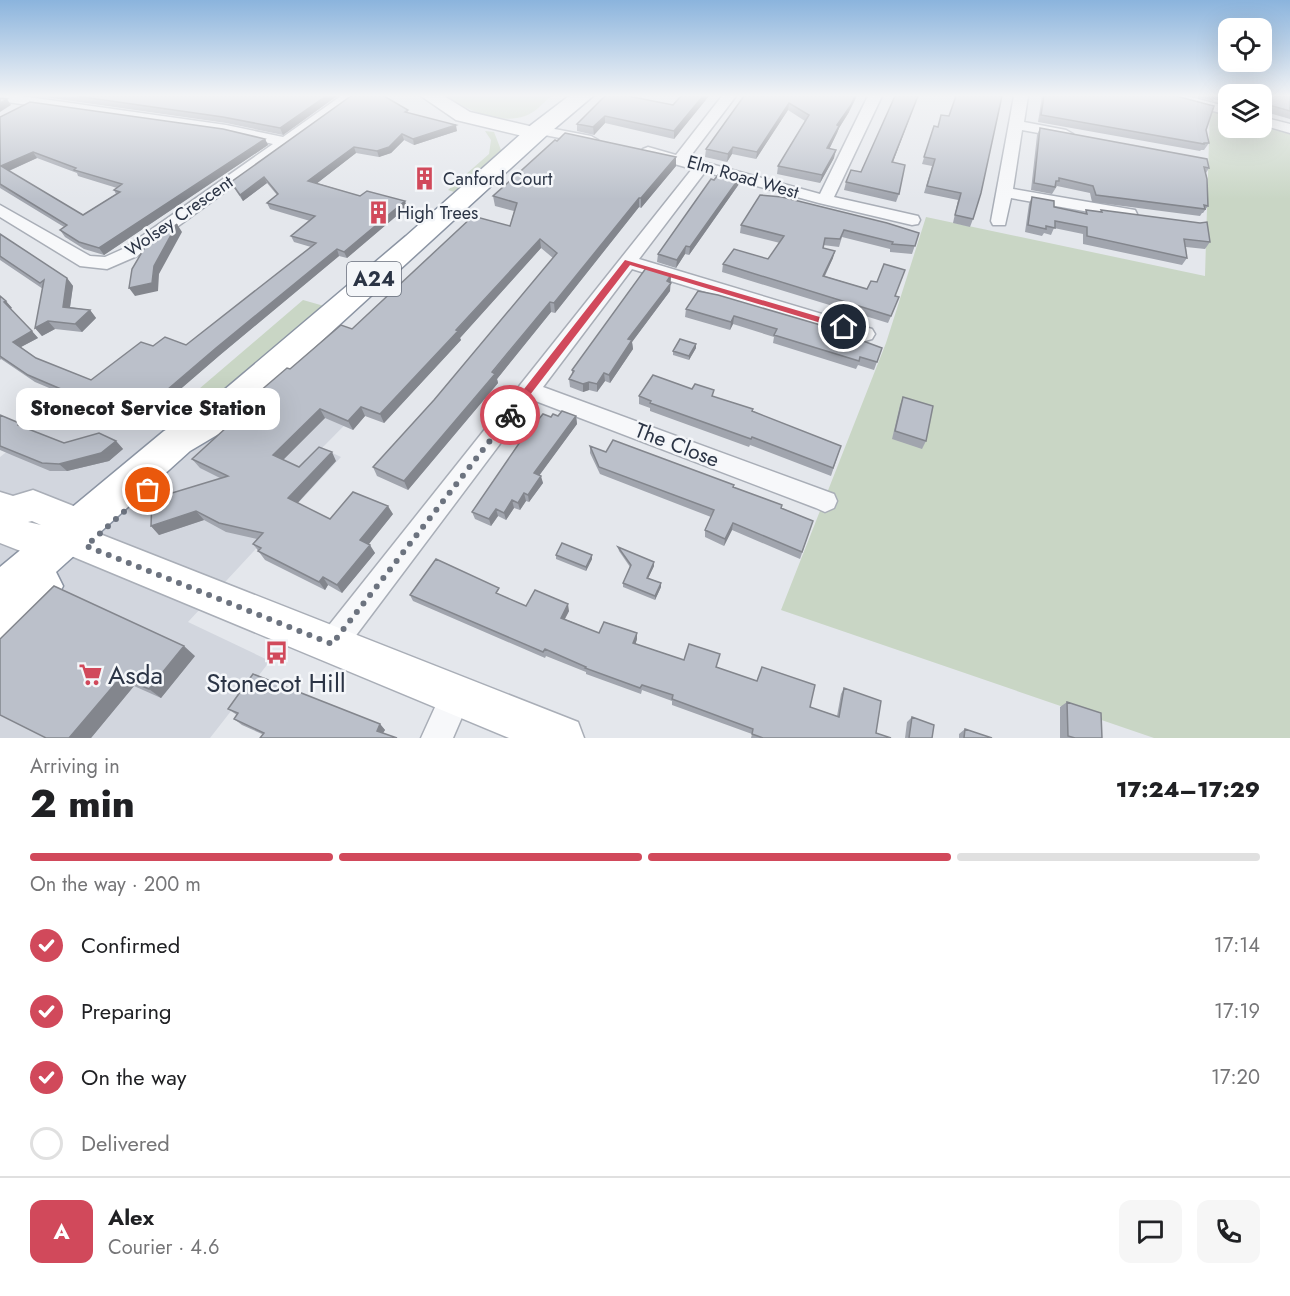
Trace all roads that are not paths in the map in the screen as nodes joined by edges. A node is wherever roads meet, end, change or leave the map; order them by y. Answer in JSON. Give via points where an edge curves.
{"nodes":[{"id":1,"x":231,"y":130,"type":"edge"},
{"id":2,"x":301,"y":130,"type":"edge"},
{"id":3,"x":709,"y":130,"type":"edge"},
{"id":4,"x":858,"y":130,"type":"edge"},
{"id":5,"x":1016,"y":130,"type":"edge"},
{"id":6,"x":1048,"y":130,"type":"edge"},
{"id":7,"x":537,"y":131,"type":"joint"},
{"id":8,"x":1079,"y":136,"type":"edge"},
{"id":9,"x":285,"y":142,"type":"junction"},
{"id":10,"x":609,"y":144,"type":"edge"},
{"id":11,"x":629,"y":148,"type":"edge"},
{"id":12,"x":691,"y":163,"type":"junction"},
{"id":13,"x":1005,"y":192,"type":"junction"},
{"id":14,"x":825,"y":200,"type":"junction"},
{"id":15,"x":0,"y":210,"type":"edge"},
{"id":16,"x":1149,"y":217,"type":"edge"},
{"id":17,"x":912,"y":220,"type":"dead end"},
{"id":18,"x":999,"y":221,"type":"dead end"},
{"id":19,"x":628,"y":262,"type":"junction"},
{"id":20,"x":866,"y":334,"type":"dead end"},
{"id":21,"x":529,"y":390,"type":"junction"},
{"id":22,"x":825,"y":501,"type":"dead end"},
{"id":23,"x":6,"y":509,"type":"edge"},
{"id":24,"x":76,"y":541,"type":"junction"},
{"id":25,"x":0,"y":594,"type":"edge"},
{"id":26,"x":0,"y":623,"type":"edge"},
{"id":27,"x":332,"y":644,"type":"junction"},
{"id":28,"x":457,"y":694,"type":"junction"},
{"id":29,"x":438,"y":738,"type":"edge"},
{"id":30,"x":562,"y":738,"type":"edge"}],
"edges":[{"from":1,"to":9,"type":"street"},
{"from":2,"to":9,"type":"street","name":"Wolsey Crescent"},
{"from":3,"to":12,"type":"street"},
{"from":4,"to":14,"type":"street"},
{"from":5,"to":13,"type":"street"},
{"from":6,"to":8,"type":"street"},
{"from":7,"to":10,"type":"street"},
{"from":7,"to":24,"type":"highway","number":"A24","via":[[210,422],[194,448]]},
{"from":9,"to":15,"type":"street","name":"Wolsey Crescent","via":[[132,252],[107,262],[86,262]]},
{"from":11,"to":12,"type":"street","name":"Elm Road West"},
{"from":12,"to":14,"type":"street","name":"Elm Road West"},
{"from":12,"to":19,"type":"street"},
{"from":13,"to":16,"type":"street"},
{"from":13,"to":18,"type":"street"},
{"from":14,"to":17,"type":"street","name":"Elm Road West"},
{"from":19,"to":20,"type":"street"},
{"from":19,"to":21,"type":"street"},
{"from":21,"to":22,"type":"street","name":"The Close"},
{"from":21,"to":27,"type":"street"},
{"from":23,"to":24,"type":"main road","via":[[9,530],[36,543]]},
{"from":24,"to":25,"type":"highway","number":"A24"},
{"from":24,"to":26,"type":"highway","number":"A24"},
{"from":24,"to":27,"type":"main road"},
{"from":27,"to":28,"type":"main road"},
{"from":28,"to":29,"type":"street"},
{"from":28,"to":30,"type":"main road"}]}
